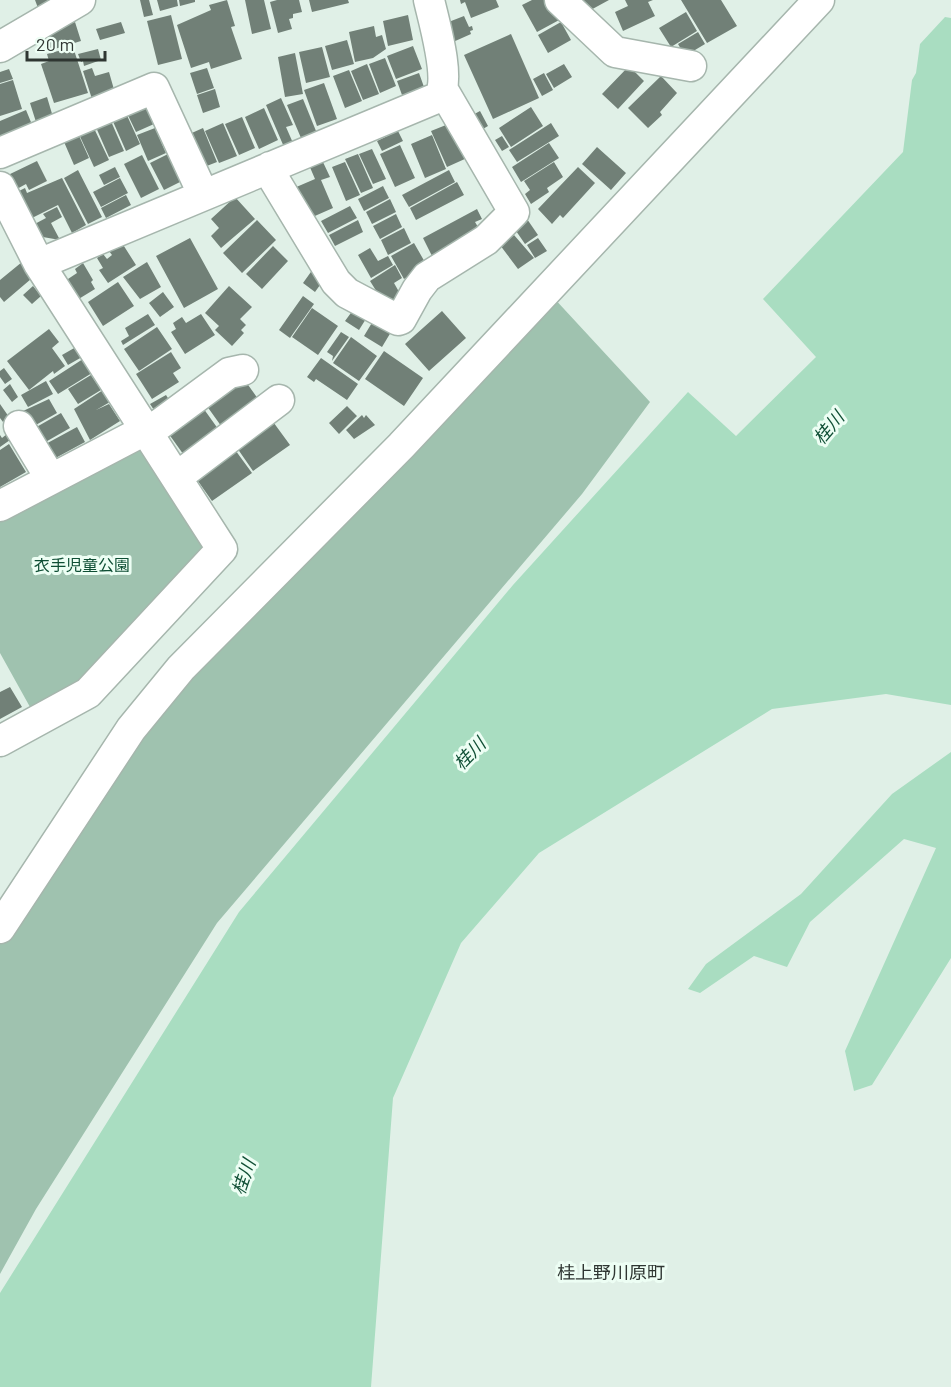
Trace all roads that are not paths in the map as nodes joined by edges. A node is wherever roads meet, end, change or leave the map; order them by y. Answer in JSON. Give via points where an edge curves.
{"nodes":[{"id":1,"x":80,"y":0,"type":"edge"},
{"id":2,"x":429,"y":0,"type":"edge"},
{"id":3,"x":560,"y":0,"type":"edge"},
{"id":4,"x":819,"y":0,"type":"edge"},
{"id":5,"x":0,"y":47,"type":"edge"},
{"id":6,"x":691,"y":66,"type":"dead end"},
{"id":7,"x":443,"y":90,"type":"junction"},
{"id":8,"x":0,"y":153,"type":"edge"},
{"id":9,"x":270,"y":167,"type":"junction"},
{"id":10,"x":0,"y":187,"type":"edge"},
{"id":11,"x":203,"y":194,"type":"junction"},
{"id":12,"x":39,"y":264,"type":"junction"},
{"id":13,"x":243,"y":370,"type":"dead end"},
{"id":14,"x":279,"y":400,"type":"dead end"},
{"id":15,"x":19,"y":426,"type":"dead end"},
{"id":16,"x":148,"y":430,"type":"junction"},
{"id":17,"x":177,"y":477,"type":"junction"},
{"id":18,"x":51,"y":479,"type":"junction"},
{"id":19,"x":0,"y":506,"type":"edge"},
{"id":20,"x":0,"y":741,"type":"edge"},
{"id":21,"x":0,"y":928,"type":"edge"}],
"edges":[{"from":1,"to":5,"type":"street"},
{"from":2,"to":7,"type":"street"},
{"from":3,"to":6,"type":"street","via":[[615,52]]},
{"from":4,"to":21,"type":"street","via":[[401,446],[181,668],[131,729]]},
{"from":7,"to":9,"type":"street","via":[[433,100]]},
{"from":7,"to":9,"type":"street","via":[[514,212],[486,240],[427,277],[399,320],[347,293],[336,282]]},
{"from":8,"to":11,"type":"street","via":[[154,88]]},
{"from":9,"to":11,"type":"street"},
{"from":10,"to":12,"type":"street"},
{"from":11,"to":12,"type":"street"},
{"from":12,"to":16,"type":"street"},
{"from":13,"to":16,"type":"street","via":[[229,373]]},
{"from":14,"to":17,"type":"street"},
{"from":15,"to":18,"type":"street"},
{"from":16,"to":17,"type":"street"},
{"from":16,"to":18,"type":"street"},
{"from":17,"to":20,"type":"street","via":[[222,549],[88,693]]},
{"from":18,"to":19,"type":"street"}]}
